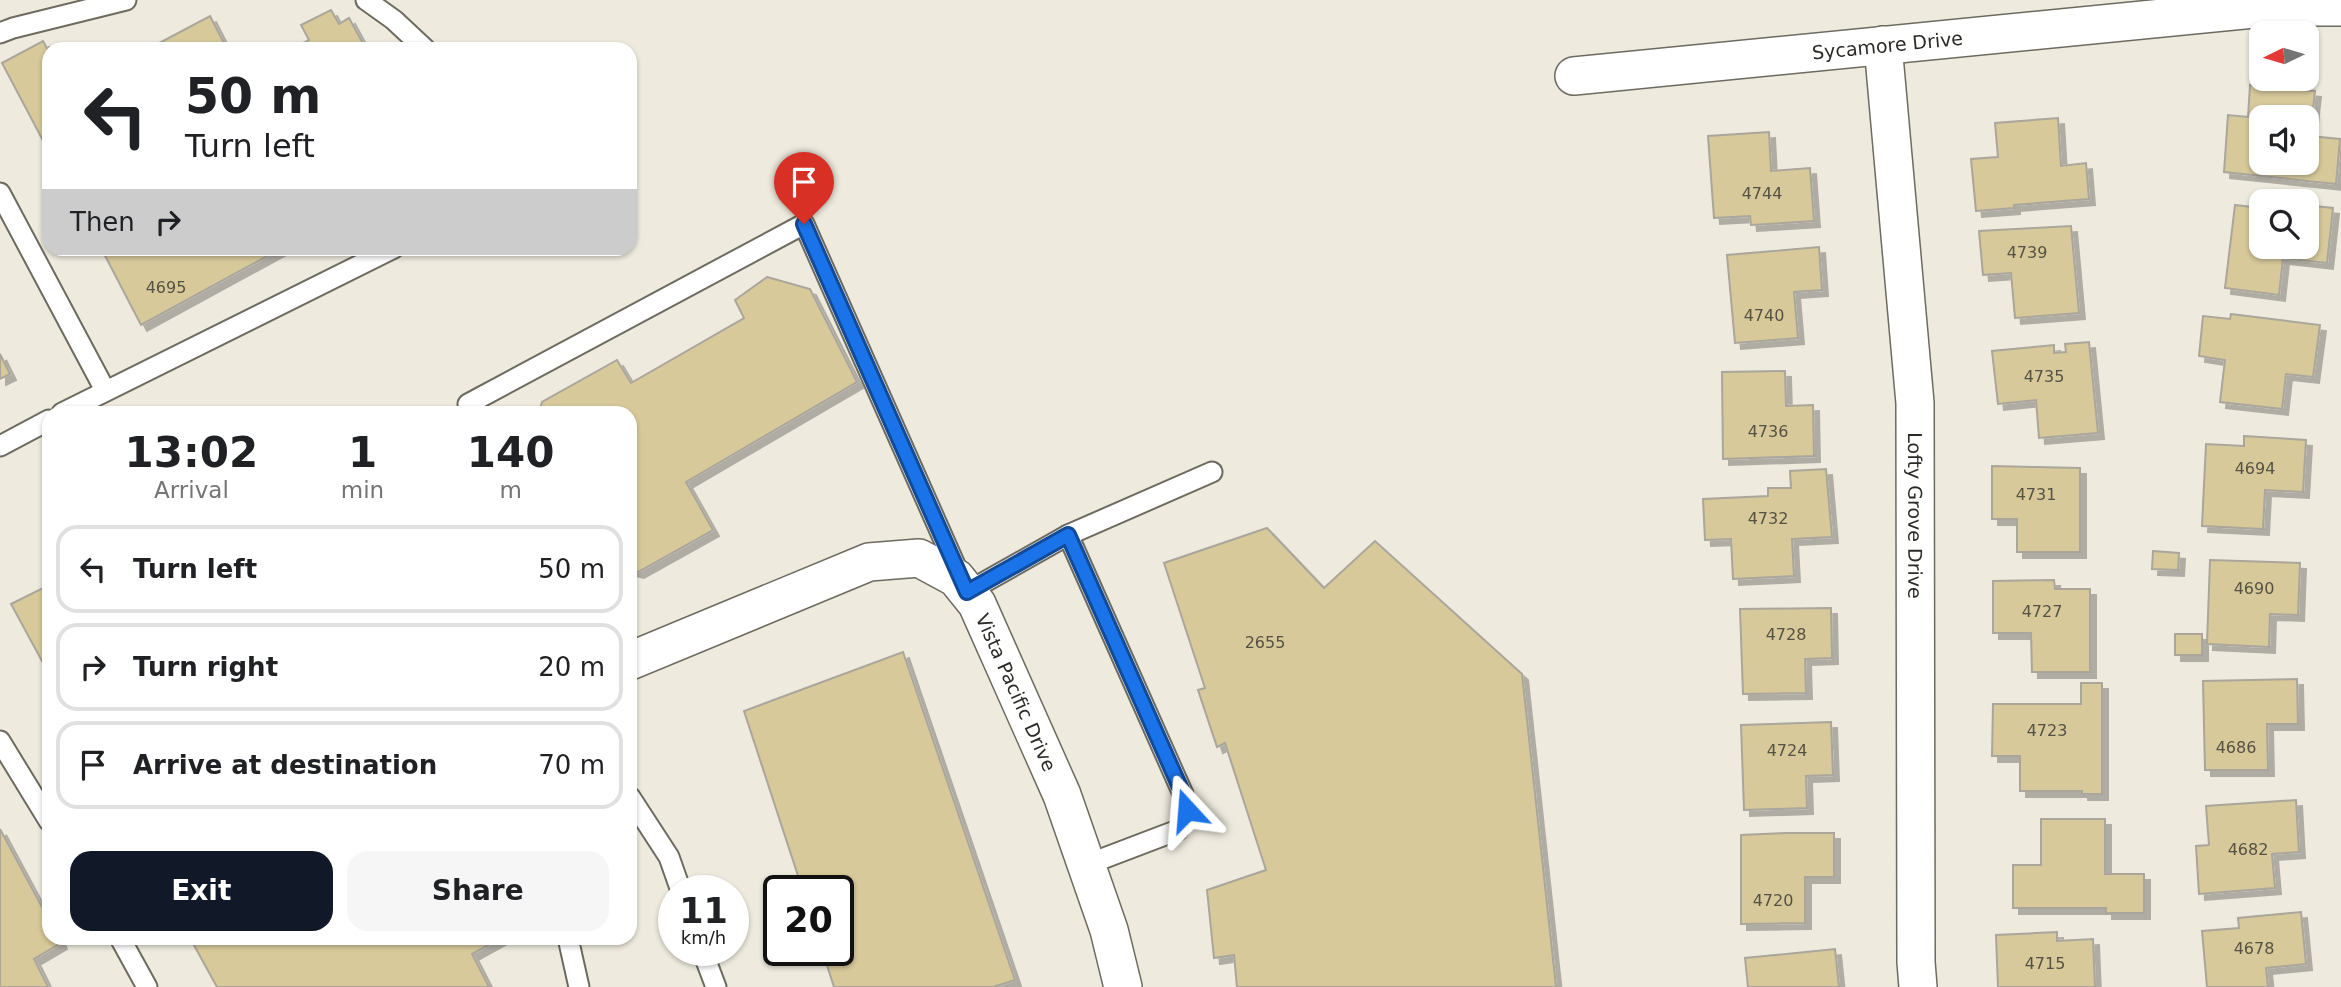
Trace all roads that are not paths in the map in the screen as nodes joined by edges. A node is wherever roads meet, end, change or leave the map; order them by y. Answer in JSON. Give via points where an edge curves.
{"nodes":[{"id":1,"x":126,"y":0,"type":"edge"},
{"id":2,"x":366,"y":0,"type":"edge"},
{"id":3,"x":2341,"y":8,"type":"edge"},
{"id":4,"x":0,"y":33,"type":"edge"},
{"id":5,"x":418,"y":42,"type":"edge"},
{"id":6,"x":1883,"y":46,"type":"junction"},
{"id":7,"x":1574,"y":76,"type":"dead end"},
{"id":8,"x":0,"y":193,"type":"edge"},
{"id":9,"x":378,"y":256,"type":"edge"},
{"id":10,"x":105,"y":390,"type":"junction"},
{"id":11,"x":75,"y":406,"type":"edge"},
{"id":12,"x":469,"y":406,"type":"edge"},
{"id":13,"x":42,"y":424,"type":"edge"},
{"id":14,"x":0,"y":446,"type":"edge"},
{"id":15,"x":1212,"y":472,"type":"dead end"},
{"id":16,"x":1068,"y":535,"type":"junction"},
{"id":17,"x":967,"y":592,"type":"junction"},
{"id":18,"x":637,"y":658,"type":"edge"},
{"id":19,"x":0,"y":741,"type":"edge"},
{"id":20,"x":637,"y":808,"type":"edge"},
{"id":21,"x":42,"y":810,"type":"edge"},
{"id":22,"x":1086,"y":865,"type":"junction"},
{"id":23,"x":675,"y":875,"type":"edge"},
{"id":24,"x":124,"y":945,"type":"edge"},
{"id":25,"x":570,"y":945,"type":"edge"},
{"id":26,"x":708,"y":966,"type":"edge"},
{"id":27,"x":147,"y":987,"type":"edge"},
{"id":28,"x":579,"y":987,"type":"edge"},
{"id":29,"x":716,"y":987,"type":"edge"},
{"id":30,"x":1123,"y":987,"type":"edge"},
{"id":31,"x":1918,"y":987,"type":"edge"}],
"edges":[{"from":1,"to":4,"type":"lane"},
{"from":2,"to":5,"type":"lane"},
{"from":3,"to":6,"type":"street","name":"Sycamore Drive","via":[[2274,7]]},
{"from":6,"to":7,"type":"street","name":"Sycamore Drive"},
{"from":6,"to":31,"type":"street","name":"Lofty Grove Drive","via":[[1915,403]]},
{"from":8,"to":10,"type":"lane"},
{"from":9,"to":10,"type":"lane"},
{"from":10,"to":11,"type":"lane"},
{"from":12,"to":17,"type":"lane","via":[[804,224]]},
{"from":13,"to":14,"type":"lane"},
{"from":15,"to":16,"type":"lane"},
{"from":16,"to":17,"type":"lane"},
{"from":16,"to":22,"type":"lane","via":[[1187,810],[1178,830]]},
{"from":17,"to":18,"type":"street","name":"Vista Pacific Drive","via":[[956,578],[919,558],[869,562]]},
{"from":17,"to":22,"type":"street","name":"Vista Pacific Drive","via":[[977,604],[1062,795]]},
{"from":19,"to":21,"type":"lane"},
{"from":20,"to":23,"type":"lane"},
{"from":22,"to":30,"type":"street","name":"Vista Pacific Drive"},
{"from":24,"to":27,"type":"lane"},
{"from":25,"to":28,"type":"lane"},
{"from":26,"to":29,"type":"lane"}]}
